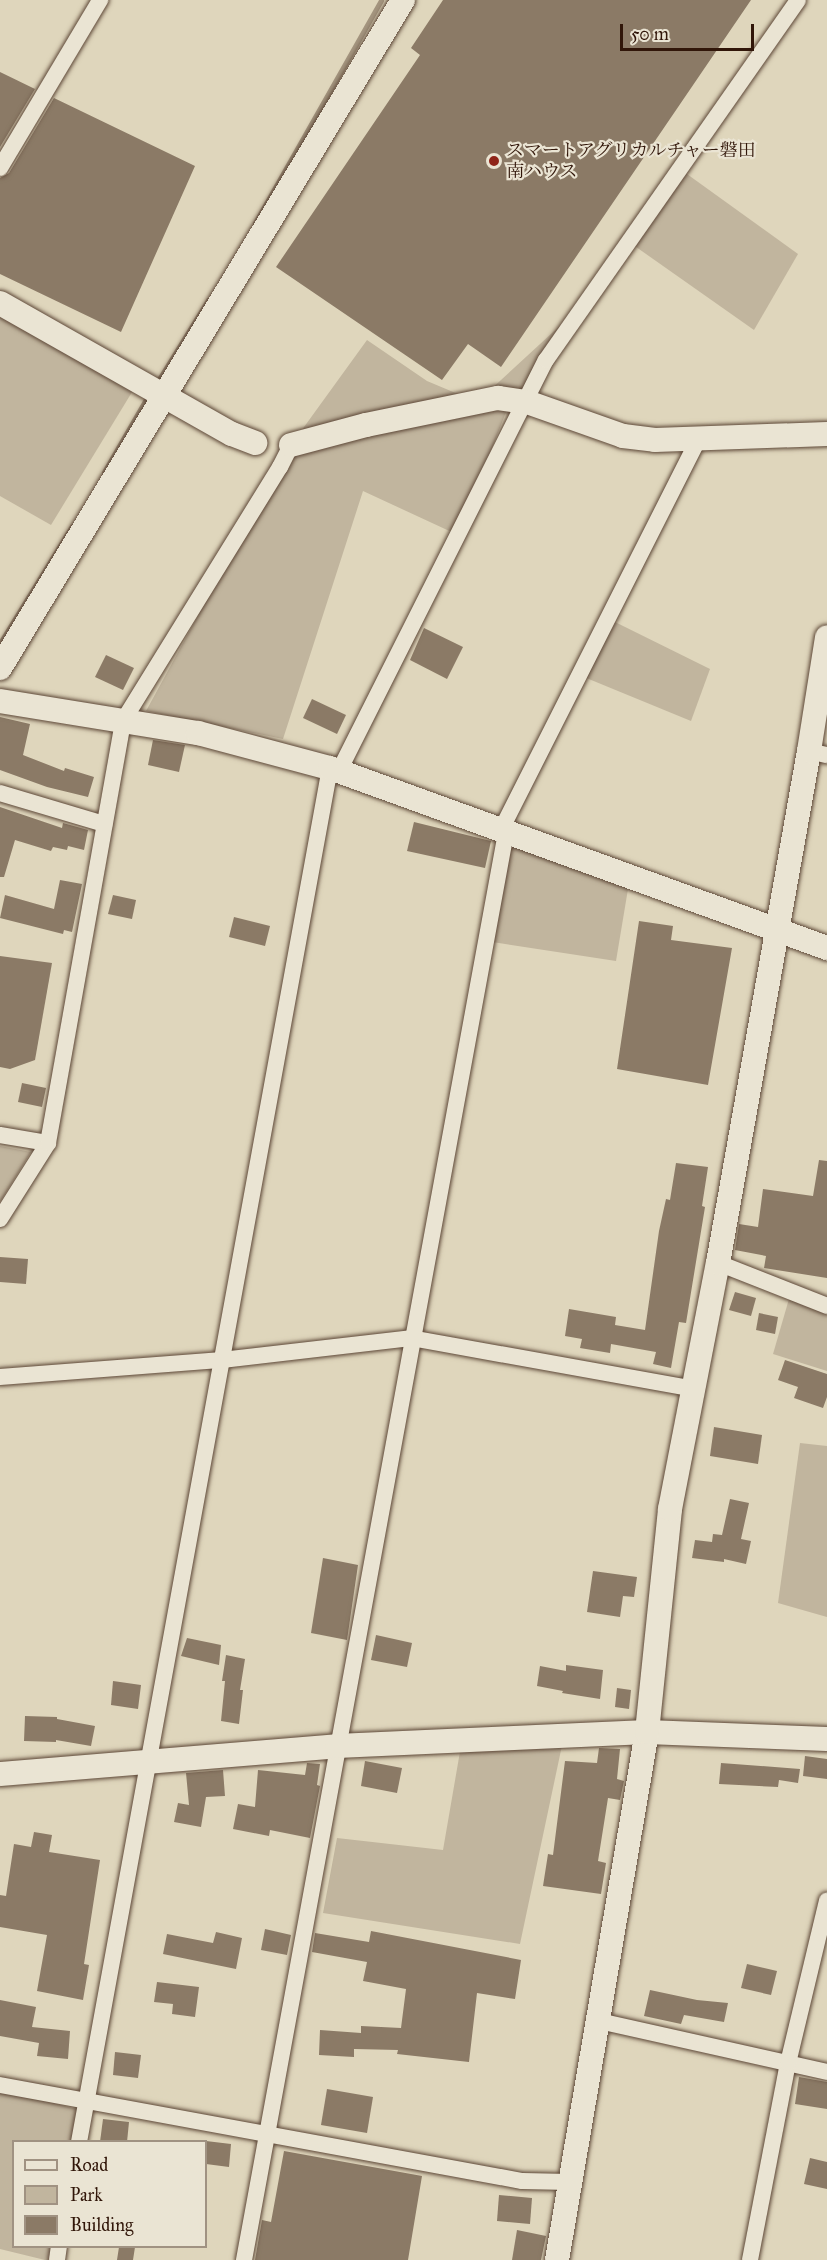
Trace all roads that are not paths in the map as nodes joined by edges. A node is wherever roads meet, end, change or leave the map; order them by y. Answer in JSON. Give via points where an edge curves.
{"nodes":[{"id":1,"x":100,"y":0,"type":"edge"},
{"id":2,"x":403,"y":0,"type":"edge"},
{"id":3,"x":798,"y":0,"type":"edge"},
{"id":4,"x":0,"y":168,"type":"edge"},
{"id":5,"x":0,"y":303,"type":"edge"},
{"id":6,"x":164,"y":395,"type":"junction"},
{"id":7,"x":527,"y":402,"type":"junction"},
{"id":8,"x":827,"y":434,"type":"edge"},
{"id":9,"x":699,"y":438,"type":"junction"},
{"id":10,"x":255,"y":443,"type":"dead end"},
{"id":11,"x":291,"y":445,"type":"joint"},
{"id":12,"x":827,"y":637,"type":"edge"},
{"id":13,"x":0,"y":668,"type":"edge"},
{"id":14,"x":0,"y":701,"type":"edge"},
{"id":15,"x":123,"y":721,"type":"junction"},
{"id":16,"x":818,"y":753,"type":"edge"},
{"id":17,"x":334,"y":769,"type":"junction"},
{"id":18,"x":0,"y":793,"type":"edge"},
{"id":19,"x":104,"y":824,"type":"junction"},
{"id":20,"x":503,"y":831,"type":"junction"},
{"id":21,"x":777,"y":930,"type":"junction"},
{"id":22,"x":827,"y":948,"type":"edge"},
{"id":23,"x":0,"y":1135,"type":"edge"},
{"id":24,"x":48,"y":1143,"type":"junction"},
{"id":25,"x":0,"y":1219,"type":"edge"},
{"id":26,"x":718,"y":1263,"type":"junction"},
{"id":27,"x":827,"y":1306,"type":"edge"},
{"id":28,"x":411,"y":1338,"type":"junction"},
{"id":29,"x":222,"y":1360,"type":"junction"},
{"id":30,"x":0,"y":1377,"type":"edge"},
{"id":31,"x":695,"y":1389,"type":"junction"},
{"id":32,"x":647,"y":1732,"type":"junction"},
{"id":33,"x":827,"y":1739,"type":"edge"},
{"id":34,"x":337,"y":1746,"type":"junction"},
{"id":35,"x":147,"y":1763,"type":"junction"},
{"id":36,"x":0,"y":1774,"type":"edge"},
{"id":37,"x":827,"y":1901,"type":"edge"},
{"id":38,"x":599,"y":2021,"type":"junction"},
{"id":39,"x":788,"y":2063,"type":"junction"},
{"id":40,"x":827,"y":2072,"type":"edge"},
{"id":41,"x":0,"y":2085,"type":"edge"},
{"id":42,"x":86,"y":2100,"type":"junction"},
{"id":43,"x":267,"y":2135,"type":"junction"},
{"id":44,"x":79,"y":2140,"type":"edge"},
{"id":45,"x":570,"y":2182,"type":"junction"},
{"id":46,"x":244,"y":2260,"type":"edge"},
{"id":47,"x":558,"y":2260,"type":"edge"},
{"id":48,"x":750,"y":2260,"type":"edge"}],
"edges":[{"from":1,"to":4,"type":"street"},
{"from":2,"to":6,"type":"street"},
{"from":3,"to":7,"type":"street","via":[[546,360]]},
{"from":5,"to":6,"type":"street"},
{"from":6,"to":10,"type":"street"},
{"from":6,"to":13,"type":"street"},
{"from":7,"to":9,"type":"street","via":[[624,436],[655,440]]},
{"from":7,"to":11,"type":"street","via":[[498,398]]},
{"from":7,"to":17,"type":"street"},
{"from":8,"to":9,"type":"street"},
{"from":9,"to":20,"type":"street"},
{"from":11,"to":15,"type":"street"},
{"from":12,"to":16,"type":"street"},
{"from":14,"to":15,"type":"street"},
{"from":15,"to":17,"type":"street","via":[[198,733]]},
{"from":15,"to":19,"type":"street"},
{"from":16,"to":21,"type":"street"},
{"from":17,"to":20,"type":"street"},
{"from":17,"to":29,"type":"street"},
{"from":18,"to":19,"type":"street"},
{"from":19,"to":24,"type":"street"},
{"from":20,"to":21,"type":"street"},
{"from":20,"to":28,"type":"street"},
{"from":21,"to":22,"type":"street"},
{"from":21,"to":26,"type":"street"},
{"from":23,"to":24,"type":"street"},
{"from":24,"to":25,"type":"street"},
{"from":26,"to":27,"type":"street"},
{"from":26,"to":31,"type":"street"},
{"from":28,"to":29,"type":"street"},
{"from":28,"to":31,"type":"street"},
{"from":28,"to":34,"type":"street"},
{"from":29,"to":30,"type":"street"},
{"from":29,"to":35,"type":"street"},
{"from":31,"to":32,"type":"street","via":[[670,1509]]},
{"from":32,"to":33,"type":"street"},
{"from":32,"to":34,"type":"street"},
{"from":32,"to":38,"type":"street"},
{"from":34,"to":35,"type":"street"},
{"from":34,"to":43,"type":"street"},
{"from":35,"to":36,"type":"street"},
{"from":35,"to":42,"type":"street"},
{"from":37,"to":39,"type":"street"},
{"from":38,"to":39,"type":"street"},
{"from":38,"to":45,"type":"street"},
{"from":39,"to":40,"type":"street"},
{"from":39,"to":48,"type":"street"},
{"from":41,"to":42,"type":"street"},
{"from":42,"to":43,"type":"street"},
{"from":42,"to":44,"type":"street"},
{"from":43,"to":45,"type":"street","via":[[522,2181]]},
{"from":43,"to":46,"type":"street"},
{"from":45,"to":47,"type":"street"}]}
